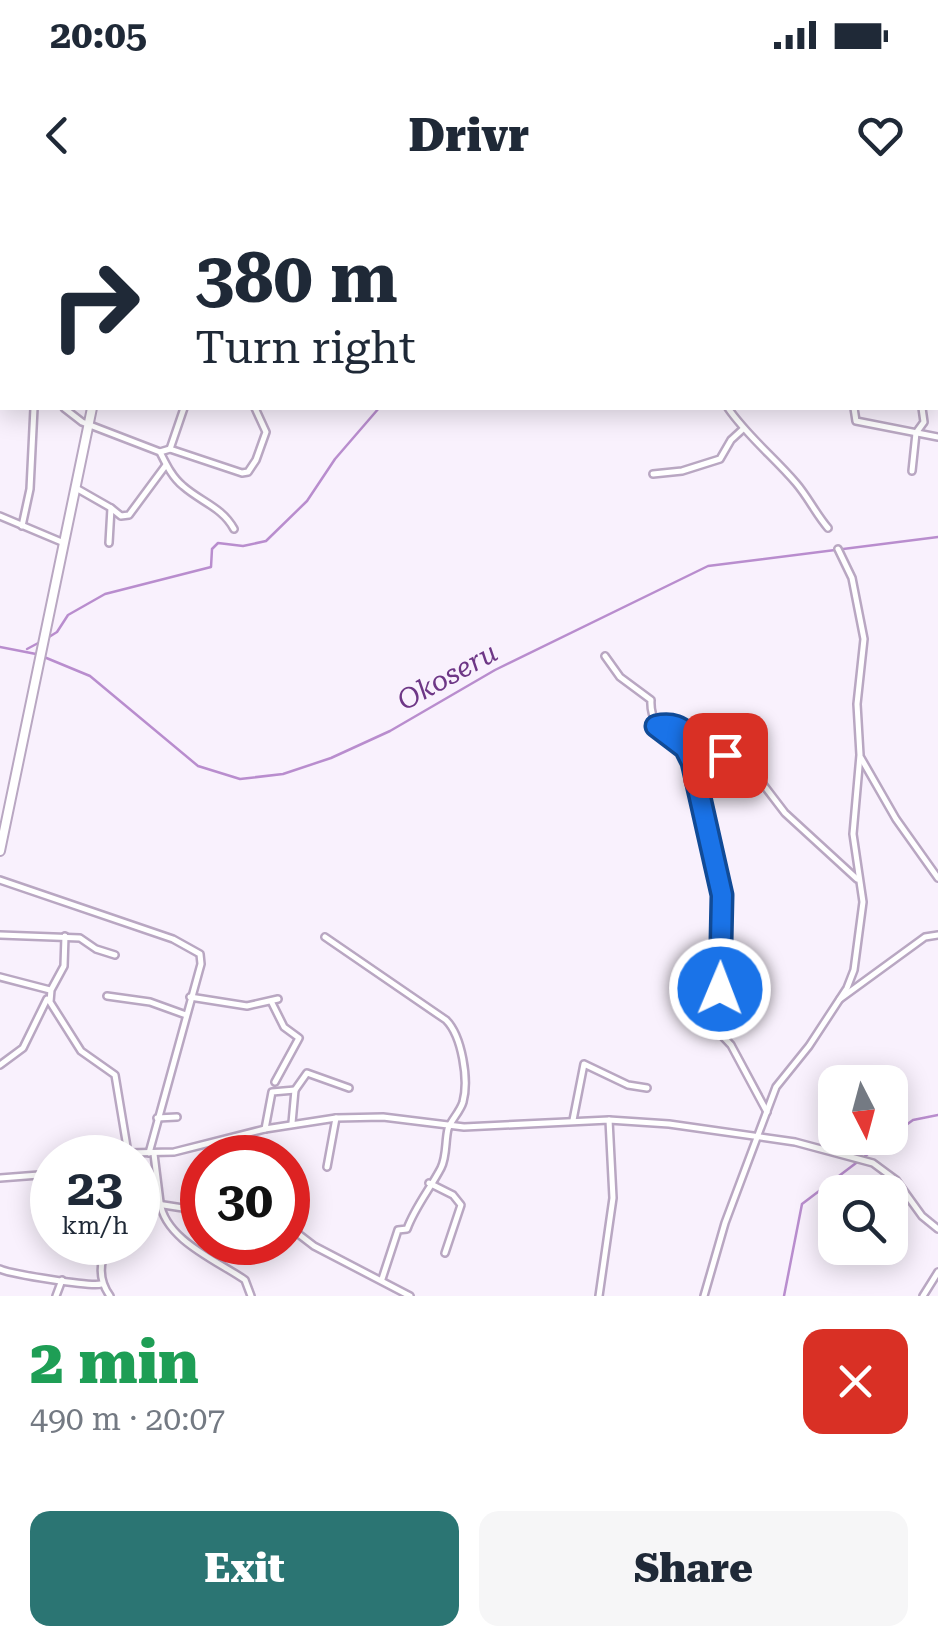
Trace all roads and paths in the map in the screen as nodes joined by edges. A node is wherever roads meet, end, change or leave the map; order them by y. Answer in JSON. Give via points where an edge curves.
{"nodes":[{"id":1,"x":34,"y":410,"type":"edge"},
{"id":2,"x":67,"y":410,"type":"edge"},
{"id":3,"x":92,"y":410,"type":"edge"},
{"id":4,"x":183,"y":410,"type":"edge"},
{"id":5,"x":255,"y":410,"type":"edge"},
{"id":6,"x":729,"y":410,"type":"edge"},
{"id":7,"x":854,"y":410,"type":"edge"},
{"id":8,"x":922,"y":410,"type":"edge"},
{"id":9,"x":88,"y":424,"type":"junction"},
{"id":10,"x":743,"y":429,"type":"junction"},
{"id":11,"x":916,"y":433,"type":"junction"},
{"id":12,"x":938,"y":438,"type":"edge"},
{"id":13,"x":170,"y":449,"type":"junction"},
{"id":14,"x":160,"y":452,"type":"junction"},
{"id":15,"x":166,"y":465,"type":"junction"},
{"id":16,"x":912,"y":471,"type":"dead end"},
{"id":17,"x":653,"y":474,"type":"dead end"},
{"id":18,"x":76,"y":488,"type":"junction"},
{"id":19,"x":110,"y":508,"type":"junction"},
{"id":20,"x":0,"y":516,"type":"edge"},
{"id":21,"x":22,"y":526,"type":"junction"},
{"id":22,"x":828,"y":528,"type":"dead end"},
{"id":23,"x":234,"y":529,"type":"dead end"},
{"id":24,"x":64,"y":543,"type":"junction"},
{"id":25,"x":109,"y":543,"type":"dead end"},
{"id":26,"x":838,"y":549,"type":"dead end"},
{"id":27,"x":604,"y":656,"type":"dead end"},
{"id":28,"x":656,"y":726,"type":"junction"},
{"id":29,"x":860,"y":755,"type":"junction"},
{"id":30,"x":0,"y":851,"type":"edge"},
{"id":31,"x":938,"y":878,"type":"edge"},
{"id":32,"x":0,"y":880,"type":"edge"},
{"id":33,"x":860,"y":881,"type":"junction"},
{"id":34,"x":0,"y":935,"type":"edge"},
{"id":35,"x":938,"y":935,"type":"edge"},
{"id":36,"x":66,"y":936,"type":"junction"},
{"id":37,"x":325,"y":937,"type":"dead end"},
{"id":38,"x":115,"y":954,"type":"dead end"},
{"id":39,"x":0,"y":977,"type":"edge"},
{"id":40,"x":50,"y":993,"type":"junction"},
{"id":41,"x":106,"y":996,"type":"dead end"},
{"id":42,"x":190,"y":997,"type":"junction"},
{"id":43,"x":837,"y":1001,"type":"junction"},
{"id":44,"x":186,"y":1015,"type":"junction"},
{"id":45,"x":0,"y":1065,"type":"edge"},
{"id":46,"x":274,"y":1082,"type":"dead end"},
{"id":47,"x":349,"y":1088,"type":"dead end"},
{"id":48,"x":647,"y":1088,"type":"dead end"},
{"id":49,"x":295,"y":1090,"type":"junction"},
{"id":50,"x":767,"y":1112,"type":"junction"},
{"id":51,"x":157,"y":1118,"type":"junction"},
{"id":52,"x":177,"y":1118,"type":"dead end"},
{"id":53,"x":336,"y":1118,"type":"junction"},
{"id":54,"x":573,"y":1120,"type":"junction"},
{"id":55,"x":609,"y":1120,"type":"junction"},
{"id":56,"x":292,"y":1124,"type":"junction"},
{"id":57,"x":449,"y":1125,"type":"junction"},
{"id":58,"x":265,"y":1129,"type":"junction"},
{"id":59,"x":125,"y":1135,"type":"edge"},
{"id":60,"x":154,"y":1135,"type":"edge"},
{"id":61,"x":758,"y":1137,"type":"junction"},
{"id":62,"x":160,"y":1152,"type":"edge"},
{"id":63,"x":327,"y":1167,"type":"dead end"},
{"id":64,"x":30,"y":1176,"type":"edge"},
{"id":65,"x":0,"y":1178,"type":"edge"},
{"id":66,"x":430,"y":1183,"type":"junction"},
{"id":67,"x":160,"y":1205,"type":"joint"},
{"id":68,"x":180,"y":1208,"type":"edge"},
{"id":69,"x":938,"y":1229,"type":"edge"},
{"id":70,"x":310,"y":1243,"type":"edge"},
{"id":71,"x":445,"y":1253,"type":"dead end"},
{"id":72,"x":100,"y":1265,"type":"edge"},
{"id":73,"x":0,"y":1270,"type":"edge"},
{"id":74,"x":938,"y":1272,"type":"edge"},
{"id":75,"x":382,"y":1279,"type":"junction"},
{"id":76,"x":62,"y":1280,"type":"junction"},
{"id":77,"x":102,"y":1284,"type":"junction"},
{"id":78,"x":56,"y":1296,"type":"edge"},
{"id":79,"x":110,"y":1296,"type":"edge"},
{"id":80,"x":250,"y":1296,"type":"edge"},
{"id":81,"x":407,"y":1296,"type":"edge"},
{"id":82,"x":599,"y":1296,"type":"edge"},
{"id":83,"x":704,"y":1296,"type":"edge"},
{"id":84,"x":922,"y":1296,"type":"edge"}],
"edges":[{"from":1,"to":21,"type":"street"},
{"from":2,"to":9,"type":"street"},
{"from":3,"to":9,"type":"street"},
{"from":4,"to":13,"type":"street"},
{"from":5,"to":13,"type":"street","via":[[266,432],[248,472]]},
{"from":6,"to":10,"type":"street"},
{"from":7,"to":11,"type":"street","via":[[856,421]]},
{"from":8,"to":11,"type":"street"},
{"from":9,"to":14,"type":"street"},
{"from":9,"to":18,"type":"street"},
{"from":10,"to":17,"type":"street","via":[[720,459]]},
{"from":10,"to":22,"type":"street"},
{"from":11,"to":12,"type":"street"},
{"from":11,"to":16,"type":"street"},
{"from":13,"to":14,"type":"street"},
{"from":14,"to":15,"type":"street"},
{"from":15,"to":19,"type":"street","via":[[129,515]]},
{"from":15,"to":23,"type":"street"},
{"from":18,"to":19,"type":"street"},
{"from":18,"to":24,"type":"street"},
{"from":19,"to":25,"type":"street"},
{"from":20,"to":21,"type":"street"},
{"from":21,"to":24,"type":"street"},
{"from":24,"to":30,"type":"street"},
{"from":26,"to":29,"type":"street","via":[[852,578],[864,639]]},
{"from":27,"to":28,"type":"street","via":[[651,700]]},
{"from":28,"to":33,"type":"street","via":[[682,727],[750,766],[784,813]]},
{"from":28,"to":50,"type":"street","via":[[692,762],[722,895],[720,989],[712,1025],[730,1044]]},
{"from":29,"to":31,"type":"street"},
{"from":29,"to":33,"type":"street","via":[[852,834]]},
{"from":32,"to":42,"type":"street","via":[[198,953]]},
{"from":33,"to":43,"type":"street","via":[[854,970]]},
{"from":34,"to":36,"type":"street"},
{"from":35,"to":43,"type":"street","via":[[925,937]]},
{"from":36,"to":38,"type":"street"},
{"from":36,"to":40,"type":"street","via":[[64,966]]},
{"from":37,"to":57,"type":"street","via":[[454,1028],[465,1092]]},
{"from":39,"to":40,"type":"street"},
{"from":40,"to":45,"type":"street","via":[[23,1048]]},
{"from":40,"to":59,"type":"street","via":[[81,1051],[115,1075]]},
{"from":41,"to":44,"type":"street"},
{"from":42,"to":44,"type":"street"},
{"from":42,"to":46,"type":"street","via":[[247,1006],[275,1000],[284,1027],[299,1038]]},
{"from":43,"to":50,"type":"street","via":[[776,1087]]},
{"from":44,"to":51,"type":"street"},
{"from":47,"to":49,"type":"street","via":[[307,1073]]},
{"from":48,"to":54,"type":"street","via":[[584,1064]]},
{"from":49,"to":56,"type":"street"},
{"from":49,"to":58,"type":"street","via":[[272,1092]]},
{"from":50,"to":61,"type":"street"},
{"from":51,"to":52,"type":"street"},
{"from":51,"to":60,"type":"street"},
{"from":53,"to":56,"type":"street"},
{"from":53,"to":57,"type":"street"},
{"from":53,"to":63,"type":"street"},
{"from":54,"to":55,"type":"street"},
{"from":54,"to":57,"type":"street"},
{"from":55,"to":61,"type":"street"},
{"from":55,"to":82,"type":"street","via":[[613,1198]]},
{"from":56,"to":58,"type":"street"},
{"from":57,"to":66,"type":"street","via":[[443,1164]]},
{"from":58,"to":62,"type":"street"},
{"from":61,"to":69,"type":"street","via":[[873,1162]]},
{"from":61,"to":83,"type":"street"},
{"from":64,"to":65,"type":"street"},
{"from":66,"to":71,"type":"street","via":[[461,1206]]},
{"from":66,"to":75,"type":"street","via":[[407,1229],[398,1230]]},
{"from":67,"to":68,"type":"street"},
{"from":67,"to":80,"type":"street","via":[[183,1242],[246,1280]]},
{"from":70,"to":75,"type":"street"},
{"from":72,"to":77,"type":"street"},
{"from":73,"to":76,"type":"street"},
{"from":74,"to":84,"type":"street"},
{"from":75,"to":81,"type":"street"},
{"from":76,"to":77,"type":"street"},
{"from":76,"to":78,"type":"street"},
{"from":77,"to":79,"type":"street"}]}
